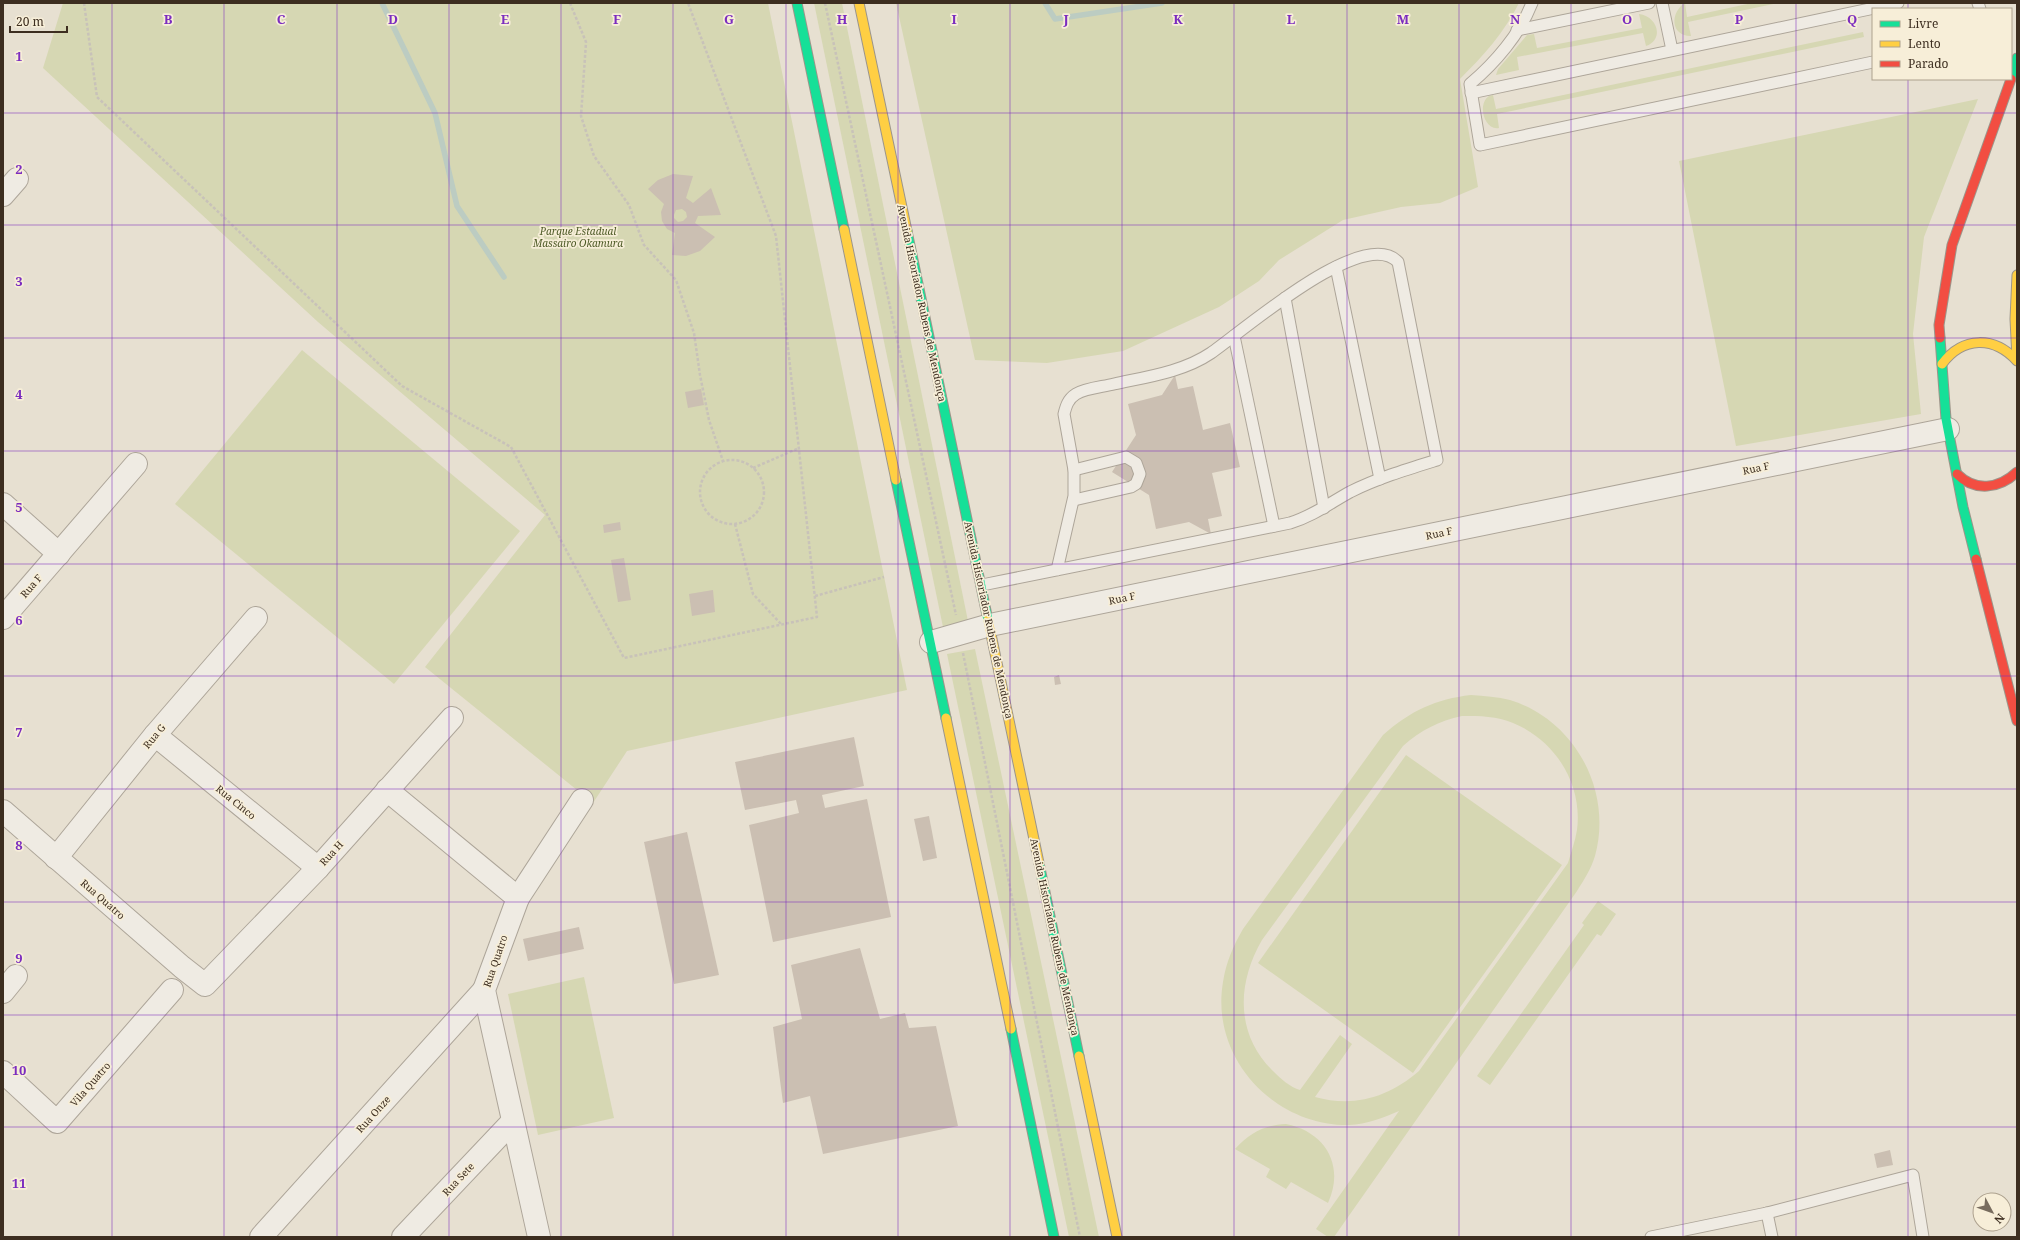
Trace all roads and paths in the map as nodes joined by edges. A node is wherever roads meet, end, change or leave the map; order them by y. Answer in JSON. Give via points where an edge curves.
{"nodes":[{"id":1,"x":84,"y":3,"type":"edge"},
{"id":2,"x":570,"y":3,"type":"edge"},
{"id":3,"x":688,"y":3,"type":"edge"},
{"id":4,"x":797,"y":3,"type":"edge"},
{"id":5,"x":860,"y":3,"type":"edge"},
{"id":6,"x":1532,"y":3,"type":"edge"},
{"id":7,"x":1649,"y":3,"type":"edge"},
{"id":8,"x":1662,"y":3,"type":"edge"},
{"id":9,"x":1898,"y":3,"type":"edge"},
{"id":10,"x":1872,"y":8,"type":"edge"},
{"id":11,"x":1874,"y":8,"type":"edge"},
{"id":12,"x":1517,"y":30,"type":"junction"},
{"id":13,"x":1672,"y":50,"type":"junction"},
{"id":14,"x":2017,"y":58,"type":"edge"},
{"id":15,"x":1872,"y":62,"type":"edge"},
{"id":16,"x":2012,"y":75,"type":"edge"},
{"id":17,"x":2010,"y":80,"type":"edge"},
{"id":18,"x":1471,"y":93,"type":"junction"},
{"id":19,"x":1336,"y":267,"type":"junction"},
{"id":20,"x":2017,"y":275,"type":"edge"},
{"id":21,"x":1285,"y":298,"type":"junction"},
{"id":22,"x":1234,"y":336,"type":"junction"},
{"id":23,"x":2017,"y":360,"type":"edge"},
{"id":24,"x":1942,"y":364,"type":"junction"},
{"id":25,"x":1948,"y":429,"type":"junction"},
{"id":26,"x":799,"y":448,"type":"junction"},
{"id":27,"x":723,"y":461,"type":"junction"},
{"id":28,"x":136,"y":464,"type":"dead end"},
{"id":29,"x":753,"y":468,"type":"junction"},
{"id":30,"x":1074,"y":470,"type":"junction"},
{"id":31,"x":2017,"y":472,"type":"edge"},
{"id":32,"x":1957,"y":474,"type":"junction"},
{"id":33,"x":1380,"y":479,"type":"junction"},
{"id":34,"x":1074,"y":500,"type":"junction"},
{"id":35,"x":3,"y":504,"type":"edge"},
{"id":36,"x":1324,"y":508,"type":"junction"},
{"id":37,"x":735,"y":524,"type":"junction"},
{"id":38,"x":1274,"y":526,"type":"junction"},
{"id":39,"x":59,"y":554,"type":"junction"},
{"id":40,"x":1056,"y":570,"type":"junction"},
{"id":41,"x":884,"y":577,"type":"dead end"},
{"id":42,"x":982,"y":585,"type":"junction"},
{"id":43,"x":815,"y":596,"type":"junction"},
{"id":44,"x":3,"y":618,"type":"edge"},
{"id":45,"x":256,"y":618,"type":"dead end"},
{"id":46,"x":782,"y":625,"type":"junction"},
{"id":47,"x":990,"y":625,"type":"junction"},
{"id":48,"x":931,"y":642,"type":"junction"},
{"id":49,"x":452,"y":718,"type":"dead end"},
{"id":50,"x":2017,"y":721,"type":"edge"},
{"id":51,"x":155,"y":735,"type":"junction"},
{"id":52,"x":388,"y":790,"type":"junction"},
{"id":53,"x":582,"y":800,"type":"dead end"},
{"id":54,"x":3,"y":811,"type":"edge"},
{"id":55,"x":56,"y":858,"type":"junction"},
{"id":56,"x":318,"y":868,"type":"junction"},
{"id":57,"x":518,"y":898,"type":"junction"},
{"id":58,"x":205,"y":985,"type":"joint"},
{"id":59,"x":172,"y":990,"type":"dead end"},
{"id":60,"x":484,"y":990,"type":"junction"},
{"id":61,"x":3,"y":1072,"type":"edge"},
{"id":62,"x":512,"y":1122,"type":"junction"},
{"id":63,"x":1767,"y":1213,"type":"junction"},
{"id":64,"x":261,"y":1237,"type":"edge"},
{"id":65,"x":403,"y":1237,"type":"edge"},
{"id":66,"x":539,"y":1237,"type":"edge"},
{"id":67,"x":1054,"y":1237,"type":"edge"},
{"id":68,"x":1117,"y":1237,"type":"edge"},
{"id":69,"x":1650,"y":1237,"type":"edge"},
{"id":70,"x":1772,"y":1237,"type":"edge"},
{"id":71,"x":1923,"y":1237,"type":"edge"}],
"edges":[{"from":1,"to":46,"type":"path","via":[[97,97],[402,386],[511,447],[624,658]]},
{"from":2,"to":27,"type":"path","via":[[586,42],[581,116],[594,156],[629,205],[644,245],[676,280],[694,333],[709,420]]},
{"from":3,"to":26,"type":"path","via":[[776,236]]},
{"from":4,"to":48,"type":"main road"},
{"from":5,"to":42,"type":"main road","name":"Avenida Historiador Rubens de Mendonça"},
{"from":6,"to":12,"type":"lane"},
{"from":7,"to":12,"type":"lane"},
{"from":8,"to":13,"type":"lane"},
{"from":9,"to":11,"type":"lane"},
{"from":10,"to":13,"type":"lane"},
{"from":12,"to":18,"type":"lane","via":[[1487,68],[1470,84]]},
{"from":13,"to":18,"type":"lane"},
{"from":14,"to":16,"type":"main road"},
{"from":15,"to":18,"type":"lane","via":[[1480,145]]},
{"from":17,"to":24,"type":"main road","via":[[1952,245],[1939,325]]},
{"from":19,"to":21,"type":"lane"},
{"from":19,"to":33,"type":"lane"},
{"from":19,"to":33,"type":"lane","via":[[1354,258],[1377,254],[1391,256],[1400,266],[1437,460]]},
{"from":20,"to":23,"type":"main road"},
{"from":21,"to":22,"type":"lane"},
{"from":21,"to":36,"type":"lane"},
{"from":22,"to":30,"type":"lane","via":[[1210,354],[1186,365],[1159,374],[1086,390],[1070,398],[1064,414]]},
{"from":22,"to":38,"type":"lane"},
{"from":23,"to":24,"type":"main road","via":[[2001,346],[1986,342],[1970,343],[1956,349]]},
{"from":24,"to":25,"type":"main road"},
{"from":25,"to":32,"type":"main road"},
{"from":25,"to":47,"type":"street","name":"Rua F"},
{"from":26,"to":29,"type":"path"},
{"from":26,"to":43,"type":"path"},
{"from":27,"to":29,"type":"path","via":[[739,461]]},
{"from":27,"to":37,"type":"path","via":[[706,473],[701,482],[701,503],[714,520],[724,524]]},
{"from":28,"to":39,"type":"street","name":"Rua F"},
{"from":29,"to":37,"type":"path","via":[[760,476],[763,486],[760,507],[754,515]]},
{"from":30,"to":34,"type":"lane"},
{"from":30,"to":34,"type":"lane","via":[[1126,458],[1136,463],[1140,474],[1136,484],[1131,487]]},
{"from":31,"to":32,"type":"main road","via":[[2000,485],[1986,487],[1972,485]]},
{"from":32,"to":50,"type":"main road"},
{"from":33,"to":36,"type":"lane","via":[[1350,492]]},
{"from":34,"to":40,"type":"lane"},
{"from":35,"to":39,"type":"street"},
{"from":36,"to":38,"type":"lane","via":[[1307,518]]},
{"from":37,"to":46,"type":"path","via":[[753,594]]},
{"from":38,"to":40,"type":"lane"},
{"from":39,"to":44,"type":"street","name":"Rua F"},
{"from":40,"to":42,"type":"lane"},
{"from":41,"to":43,"type":"path"},
{"from":42,"to":47,"type":"main road","name":"Avenida Historiador Rubens de Mendonça"},
{"from":43,"to":46,"type":"path","via":[[817,617]]},
{"from":45,"to":51,"type":"street","name":"Rua G"},
{"from":47,"to":48,"type":"street","name":"Rua F"},
{"from":47,"to":68,"type":"main road","name":"Avenida Historiador Rubens de Mendonça"},
{"from":48,"to":67,"type":"main road"},
{"from":49,"to":52,"type":"street","name":"Rua H"},
{"from":51,"to":55,"type":"street","name":"Rua G"},
{"from":51,"to":56,"type":"street","name":"Rua Cinco"},
{"from":52,"to":56,"type":"street","name":"Rua H"},
{"from":52,"to":57,"type":"street"},
{"from":53,"to":57,"type":"street","name":"Rua Quatro"},
{"from":54,"to":55,"type":"street","name":"Rua Quatro"},
{"from":55,"to":58,"type":"street","name":"Rua Quatro"},
{"from":56,"to":58,"type":"street","name":"Rua H"},
{"from":57,"to":60,"type":"street","name":"Rua Quatro"},
{"from":59,"to":61,"type":"street","name":"Vila Quatro","via":[[57,1122]]},
{"from":60,"to":62,"type":"street","name":"Rua Quatro"},
{"from":60,"to":64,"type":"street","name":"Rua Onze"},
{"from":62,"to":65,"type":"street","name":"Rua Sete"},
{"from":62,"to":66,"type":"street","name":"Rua Quatro"},
{"from":63,"to":69,"type":"lane"},
{"from":63,"to":70,"type":"lane"},
{"from":63,"to":71,"type":"lane","via":[[1913,1175]]}]}
